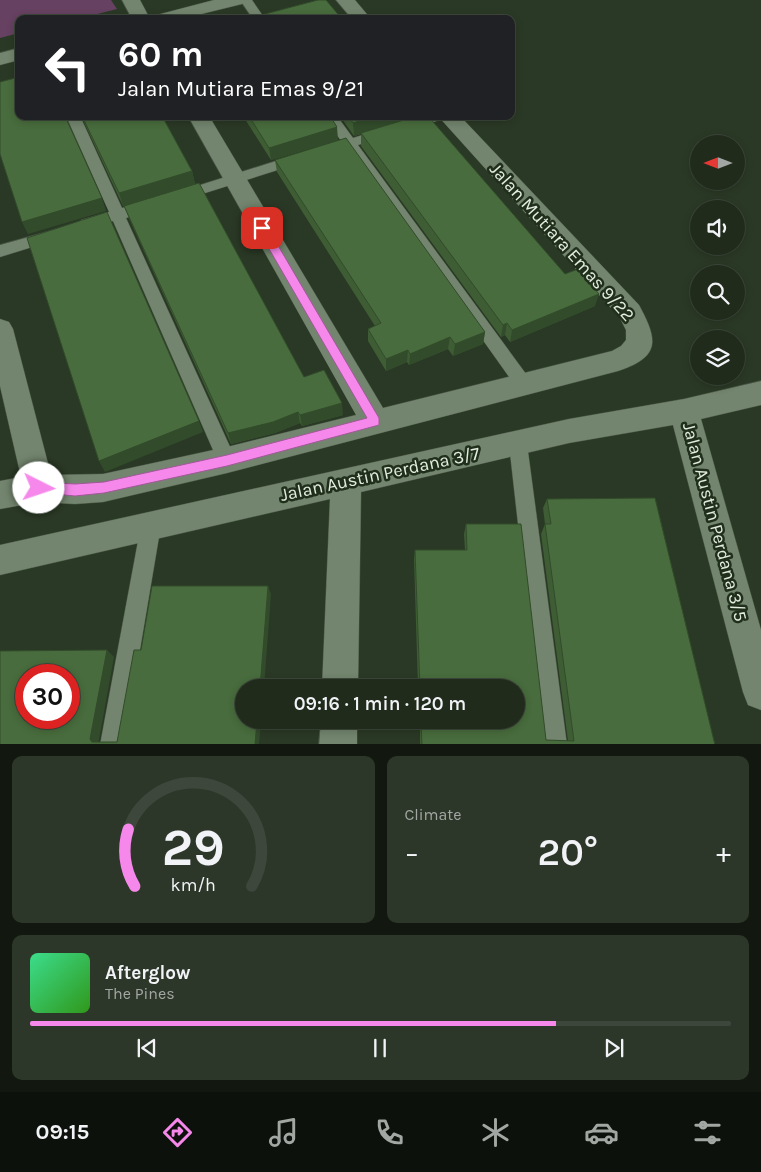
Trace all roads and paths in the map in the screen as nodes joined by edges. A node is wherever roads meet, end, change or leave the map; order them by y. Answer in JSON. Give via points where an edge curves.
{"nodes":[{"id":1,"x":131,"y":0,"type":"edge"},
{"id":2,"x":236,"y":0,"type":"edge"},
{"id":3,"x":246,"y":0,"type":"edge"},
{"id":4,"x":345,"y":0,"type":"edge"},
{"id":5,"x":140,"y":15,"type":"edge"},
{"id":6,"x":174,"y":15,"type":"edge"},
{"id":7,"x":256,"y":15,"type":"edge"},
{"id":8,"x":358,"y":15,"type":"edge"},
{"id":9,"x":15,"y":55,"type":"edge"},
{"id":10,"x":0,"y":59,"type":"edge"},
{"id":11,"x":75,"y":120,"type":"edge"},
{"id":12,"x":200,"y":120,"type":"edge"},
{"id":13,"x":333,"y":120,"type":"edge"},
{"id":14,"x":425,"y":120,"type":"edge"},
{"id":15,"x":452,"y":120,"type":"edge"},
{"id":16,"x":350,"y":144,"type":"junction"},
{"id":17,"x":234,"y":179,"type":"junction"},
{"id":18,"x":117,"y":215,"type":"junction"},
{"id":19,"x":0,"y":251,"type":"edge"},
{"id":20,"x":0,"y":328,"type":"edge"},
{"id":21,"x":523,"y":383,"type":"junction"},
{"id":22,"x":761,"y":393,"type":"edge"},
{"id":23,"x":684,"y":411,"type":"junction"},
{"id":24,"x":375,"y":421,"type":"junction"},
{"id":25,"x":518,"y":444,"type":"junction"},
{"id":26,"x":227,"y":460,"type":"junction"},
{"id":27,"x":346,"y":482,"type":"junction"},
{"id":28,"x":39,"y":488,"type":"junction"},
{"id":29,"x":0,"y":495,"type":"edge"},
{"id":30,"x":151,"y":525,"type":"junction"},
{"id":31,"x":0,"y":560,"type":"edge"},
{"id":32,"x":340,"y":679,"type":"edge"},
{"id":33,"x":761,"y":692,"type":"edge"},
{"id":34,"x":339,"y":729,"type":"edge"},
{"id":35,"x":112,"y":744,"type":"edge"},
{"id":36,"x":338,"y":744,"type":"edge"},
{"id":37,"x":555,"y":744,"type":"edge"}],
"edges":[{"from":1,"to":5,"type":"street"},
{"from":2,"to":6,"type":"street"},
{"from":3,"to":7,"type":"lane"},
{"from":4,"to":8,"type":"street"},
{"from":9,"to":10,"type":"street"},
{"from":11,"to":18,"type":"lane"},
{"from":12,"to":17,"type":"street"},
{"from":13,"to":16,"type":"lane"},
{"from":14,"to":16,"type":"lane"},
{"from":15,"to":21,"type":"street","name":"Jalan Mutiara Emas 9/22","via":[[630,312],[639,330],[640,343],[631,354],[618,360]]},
{"from":16,"to":17,"type":"lane"},
{"from":16,"to":21,"type":"lane"},
{"from":17,"to":18,"type":"lane"},
{"from":17,"to":24,"type":"street"},
{"from":18,"to":19,"type":"lane"},
{"from":18,"to":26,"type":"lane"},
{"from":20,"to":28,"type":"street"},
{"from":21,"to":24,"type":"street","name":"Jalan Mutiara Emas 9/22"},
{"from":22,"to":23,"type":"street","name":"Jalan Austin Perdana 3/7"},
{"from":23,"to":25,"type":"street","name":"Jalan Austin Perdana 3/7","via":[[569,431]]},
{"from":23,"to":33,"type":"street","name":"Jalan Austin Perdana 3/5"},
{"from":24,"to":26,"type":"street","name":"Jalan Mutiara Emas 9/22"},
{"from":25,"to":27,"type":"street","name":"Jalan Austin Perdana 3/7"},
{"from":25,"to":37,"type":"lane"},
{"from":26,"to":28,"type":"street","name":"Jalan Mutiara Emas 9/22","via":[[104,488]]},
{"from":27,"to":30,"type":"street","name":"Jalan Austin Perdana 3/7"},
{"from":27,"to":32,"type":"street"},
{"from":28,"to":29,"type":"street","name":"Jalan Mutiara Emas 9/22"},
{"from":30,"to":31,"type":"street","name":"Jalan Austin Perdana 3/7"},
{"from":30,"to":35,"type":"lane"},
{"from":34,"to":36,"type":"street"}]}
